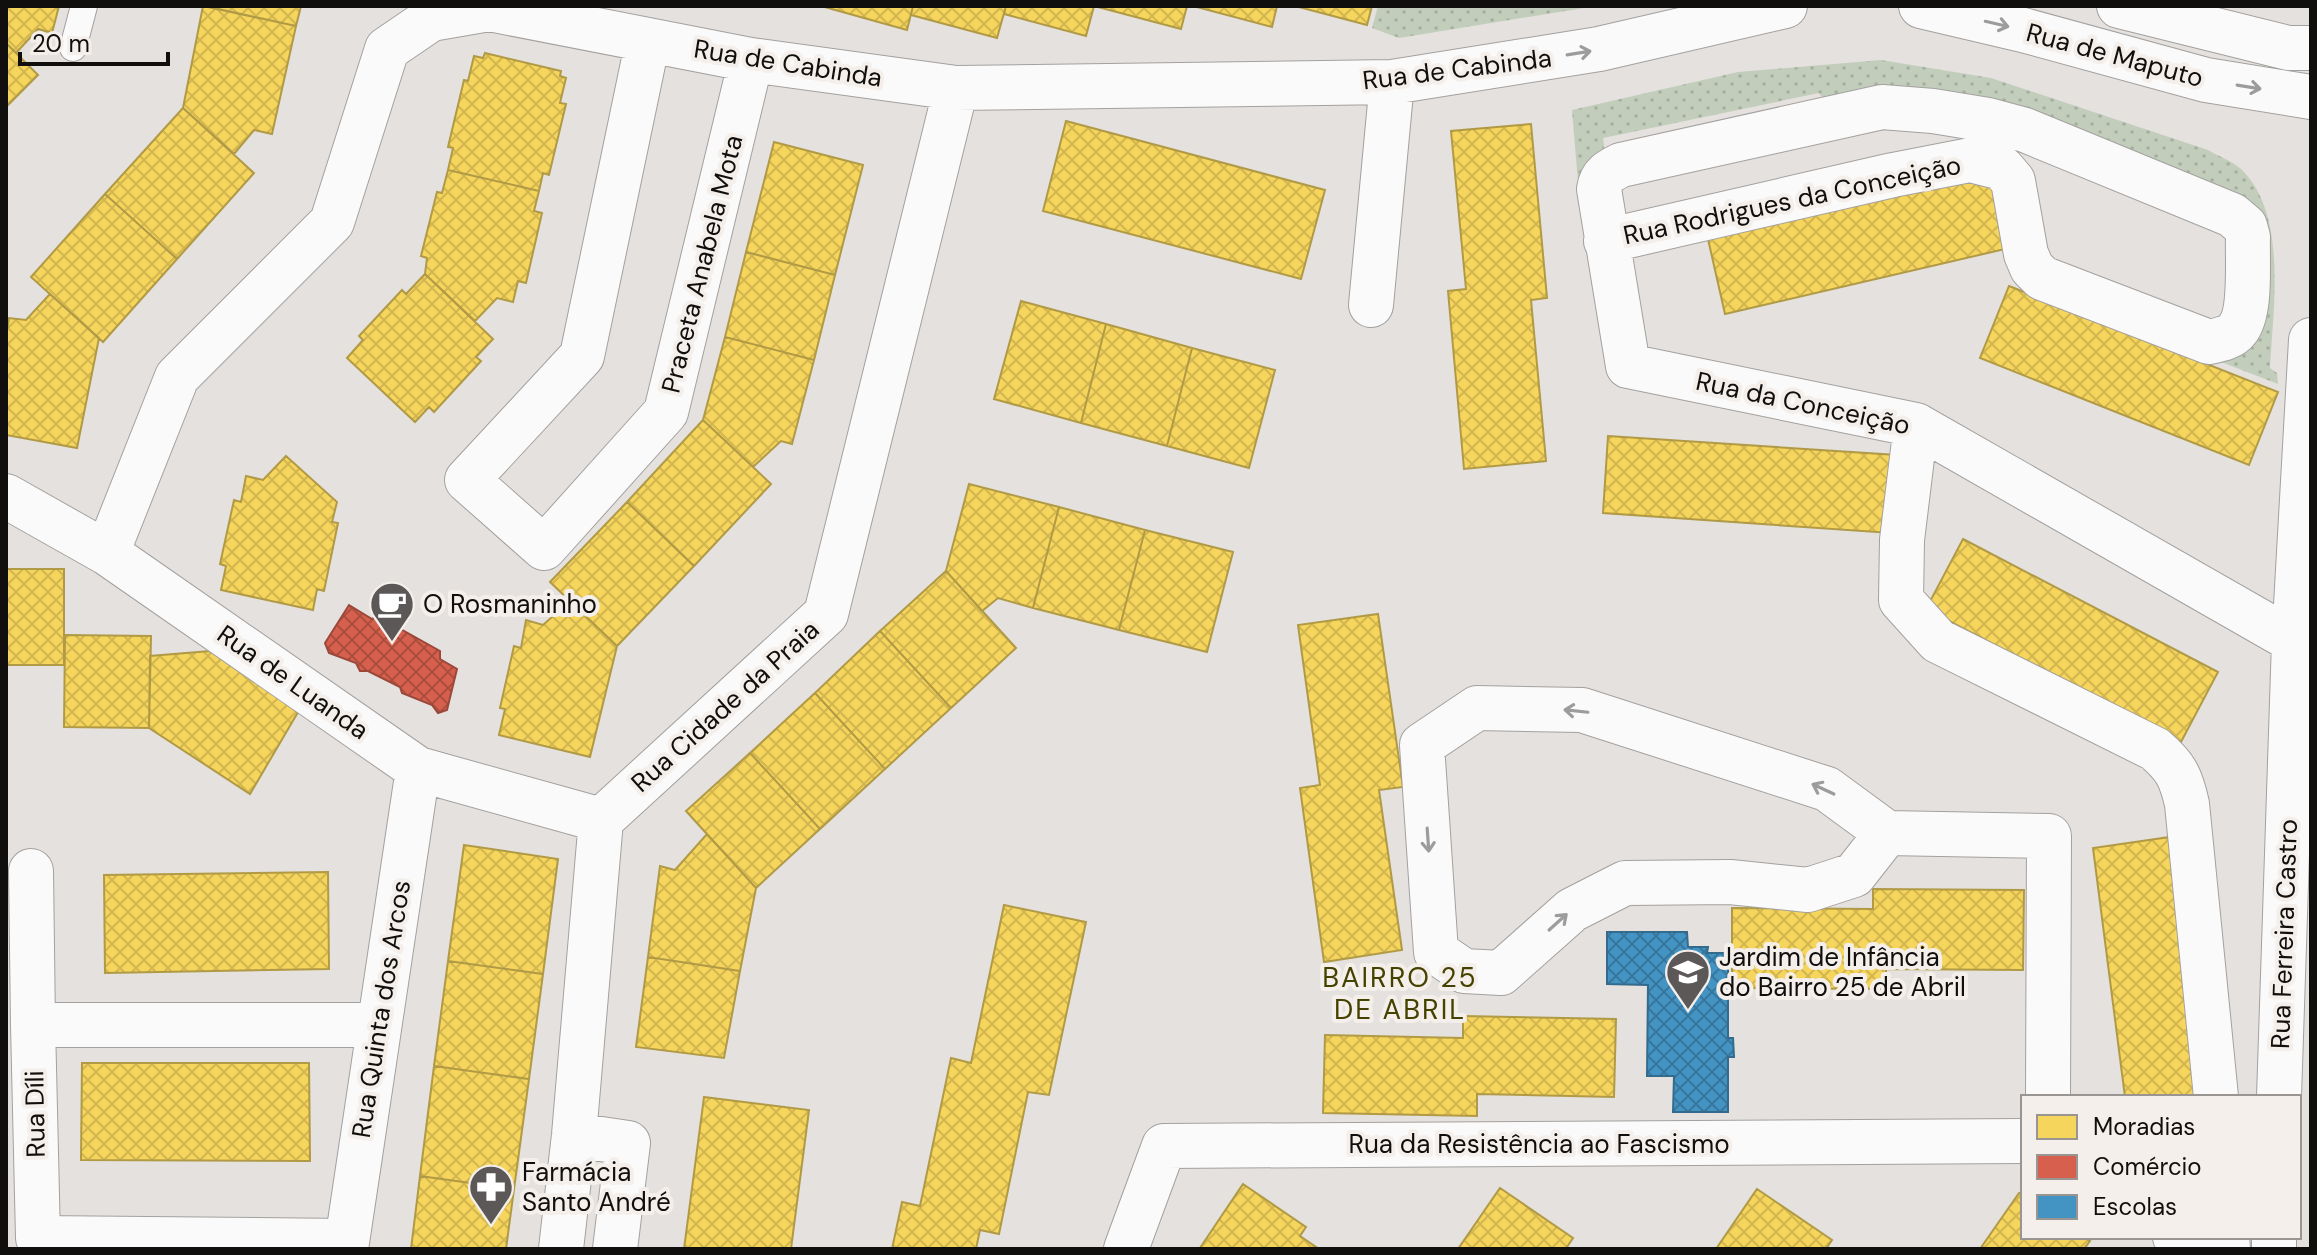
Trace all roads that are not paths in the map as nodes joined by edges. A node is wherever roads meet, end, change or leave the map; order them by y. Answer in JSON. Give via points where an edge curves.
{"nodes":[{"id":1,"x":84,"y":6,"type":"edge"},
{"id":2,"x":1785,"y":6,"type":"edge"},
{"id":3,"x":1921,"y":6,"type":"edge"},
{"id":4,"x":2119,"y":6,"type":"edge"},
{"id":5,"x":648,"y":40,"type":"junction"},
{"id":6,"x":73,"y":48,"type":"dead end"},
{"id":7,"x":2311,"y":48,"type":"edge"},
{"id":8,"x":751,"y":60,"type":"junction"},
{"id":9,"x":1392,"y":82,"type":"junction"},
{"id":10,"x":956,"y":88,"type":"junction"},
{"id":11,"x":2311,"y":97,"type":"edge"},
{"id":12,"x":1599,"y":189,"type":"joint"},
{"id":13,"x":1606,"y":241,"type":"junction"},
{"id":14,"x":1371,"y":305,"type":"dead end"},
{"id":15,"x":2311,"y":340,"type":"edge"},
{"id":16,"x":1916,"y":425,"type":"junction"},
{"id":17,"x":6,"y":496,"type":"edge"},
{"id":18,"x":107,"y":553,"type":"junction"},
{"id":19,"x":2303,"y":642,"type":"edge"},
{"id":20,"x":418,"y":769,"type":"junction"},
{"id":21,"x":601,"y":820,"type":"junction"},
{"id":22,"x":1887,"y":833,"type":"junction"},
{"id":23,"x":31,"y":871,"type":"dead end"},
{"id":24,"x":33,"y":1025,"type":"junction"},
{"id":25,"x":377,"y":1025,"type":"junction"},
{"id":26,"x":2048,"y":1095,"type":"edge"},
{"id":27,"x":2216,"y":1095,"type":"edge"},
{"id":28,"x":2279,"y":1095,"type":"edge"},
{"id":29,"x":574,"y":1135,"type":"junction"},
{"id":30,"x":2021,"y":1141,"type":"edge"},
{"id":31,"x":346,"y":1245,"type":"edge"},
{"id":32,"x":561,"y":1249,"type":"edge"},
{"id":33,"x":615,"y":1249,"type":"edge"},
{"id":34,"x":1126,"y":1249,"type":"edge"}],
"edges":[{"from":1,"to":6,"type":"lane"},
{"from":9,"to":2,"type":"street","name":"Rua de Cabinda","one_way":true,"via":[[1599,49]]},
{"from":3,"to":11,"type":"street","name":"Rua de Maputo","one_way":true,"via":[[2206,80]]},
{"from":4,"to":7,"type":"street","name":"Rua de Maputo","via":[[2288,48]]},
{"from":5,"to":8,"type":"street","name":"Rua de Cabinda"},
{"from":5,"to":8,"type":"street","name":"Praceta Anabela Mota","via":[[582,356],[467,480],[544,548],[666,412]]},
{"from":5,"to":18,"type":"street","name":"Rua de Cabinda","via":[[489,9],[431,19],[387,49],[332,222],[177,377]]},
{"from":8,"to":10,"type":"street","name":"Rua de Cabinda"},
{"from":9,"to":10,"type":"street","name":"Rua de Cabinda"},
{"from":9,"to":14,"type":"street"},
{"from":10,"to":21,"type":"street","name":"Rua Cidade da Praia","via":[[826,614]]},
{"from":12,"to":13,"type":"street","name":"Rua da Conceição"},
{"from":12,"to":13,"type":"street","name":"Rua Rodrigues da Conceição","via":[[1607,171],[1621,165],[1882,107],[1988,120],[2025,130],[2241,221],[2248,237],[2245,316],[2236,332],[2209,342],[2042,278],[2026,254],[2013,181],[2002,168],[1970,160]]},
{"from":13,"to":16,"type":"street","name":"Rua da Conceição","via":[[1628,366]]},
{"from":15,"to":19,"type":"street","name":"Rua Ferreira Castro"},
{"from":16,"to":19,"type":"street","name":"Rua da Conceição"},
{"from":16,"to":27,"type":"street","via":[[1902,540],[1901,600],[1938,641],[2155,749],[2182,779]]},
{"from":17,"to":18,"type":"street","name":"Rua de Luanda"},
{"from":18,"to":20,"type":"street","name":"Rua de Luanda"},
{"from":19,"to":28,"type":"street","name":"Rua Ferreira Castro"},
{"from":20,"to":21,"type":"street","name":"Rua de Luanda"},
{"from":20,"to":25,"type":"street","name":"Rua Quinta dos Arcos"},
{"from":21,"to":29,"type":"street"},
{"from":22,"to":22,"type":"street","one_way":true,"via":[[1827,789],[1582,710],[1477,708],[1422,745],[1436,952],[1464,971],[1501,973],[1572,910],[1625,883],[1730,882],[1808,890],[1854,875]]},
{"from":22,"to":26,"type":"street","via":[[2049,836]]},
{"from":23,"to":24,"type":"street"},
{"from":24,"to":25,"type":"street"},
{"from":24,"to":31,"type":"street","name":"Rua Díli","via":[[38,1238]]},
{"from":25,"to":31,"type":"street","name":"Rua Quinta dos Arcos"},
{"from":29,"to":32,"type":"street"},
{"from":29,"to":33,"type":"street","via":[[628,1143]]},
{"from":30,"to":34,"type":"street","name":"Rua da Resistência ao Fascismo","via":[[1164,1146]]}]}
